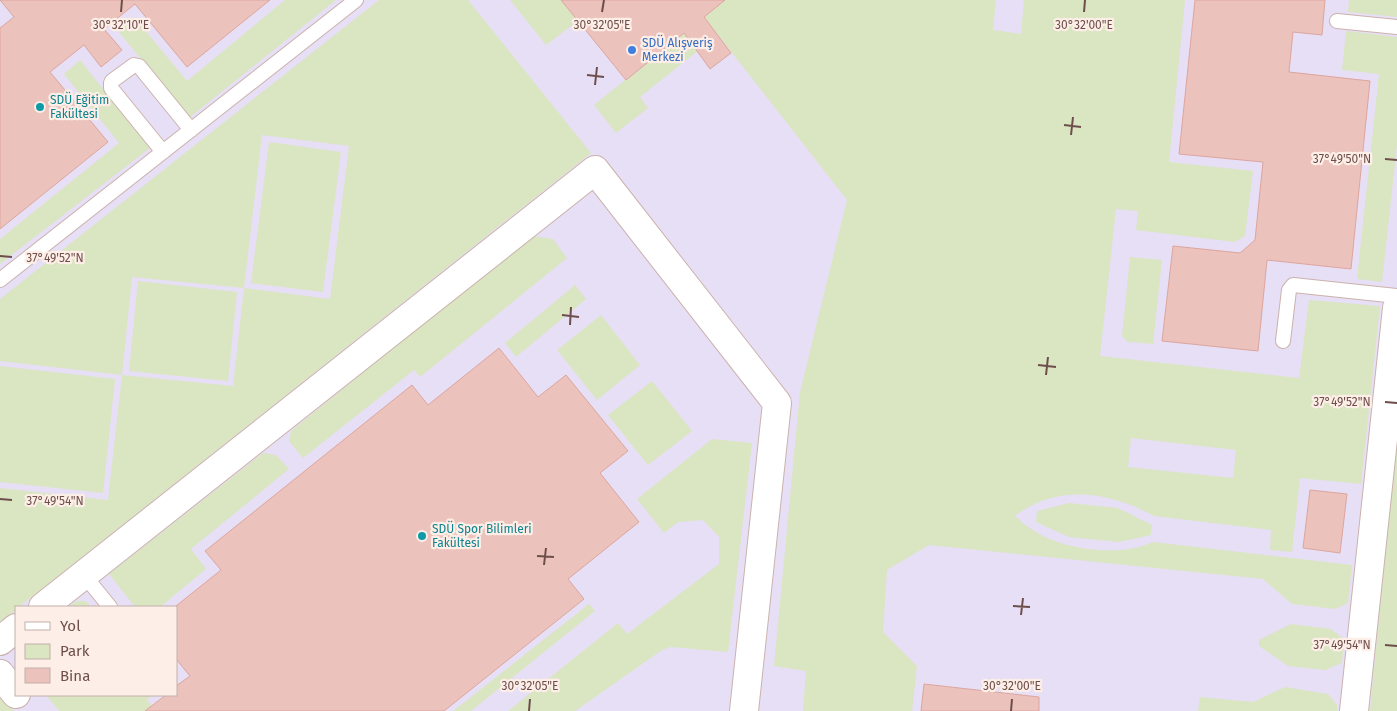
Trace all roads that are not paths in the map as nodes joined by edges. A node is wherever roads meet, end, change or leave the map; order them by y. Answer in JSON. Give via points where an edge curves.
{"nodes":[{"id":1,"x":356,"y":0,"type":"edge"},
{"id":2,"x":1337,"y":21,"type":"dead end"},
{"id":3,"x":1397,"y":27,"type":"edge"},
{"id":4,"x":190,"y":130,"type":"junction"},
{"id":5,"x":163,"y":152,"type":"junction"},
{"id":6,"x":0,"y":280,"type":"edge"},
{"id":7,"x":1397,"y":296,"type":"edge"},
{"id":8,"x":1397,"y":308,"type":"edge"},
{"id":9,"x":1283,"y":341,"type":"dead end"},
{"id":10,"x":84,"y":575,"type":"junction"},
{"id":11,"x":44,"y":606,"type":"edge"},
{"id":12,"x":109,"y":606,"type":"edge"},
{"id":13,"x":15,"y":629,"type":"edge"},
{"id":14,"x":0,"y":641,"type":"edge"},
{"id":15,"x":0,"y":674,"type":"edge"},
{"id":16,"x":15,"y":692,"type":"edge"},
{"id":17,"x":19,"y":696,"type":"edge"},
{"id":18,"x":30,"y":711,"type":"edge"},
{"id":19,"x":744,"y":711,"type":"edge"},
{"id":20,"x":1354,"y":711,"type":"edge"}],
"edges":[{"from":1,"to":4,"type":"lane"},
{"from":2,"to":3,"type":"lane"},
{"from":4,"to":5,"type":"lane"},
{"from":4,"to":5,"type":"lane","via":[[139,66],[134,65],[112,81],[111,88]]},
{"from":5,"to":6,"type":"lane"},
{"from":7,"to":9,"type":"lane","via":[[1292,285]]},
{"from":8,"to":20,"type":"street"},
{"from":10,"to":11,"type":"street"},
{"from":10,"to":12,"type":"lane"},
{"from":10,"to":19,"type":"street","via":[[595,170],[777,402]]},
{"from":13,"to":14,"type":"street"},
{"from":15,"to":16,"type":"street"},
{"from":17,"to":18,"type":"street"}]}
